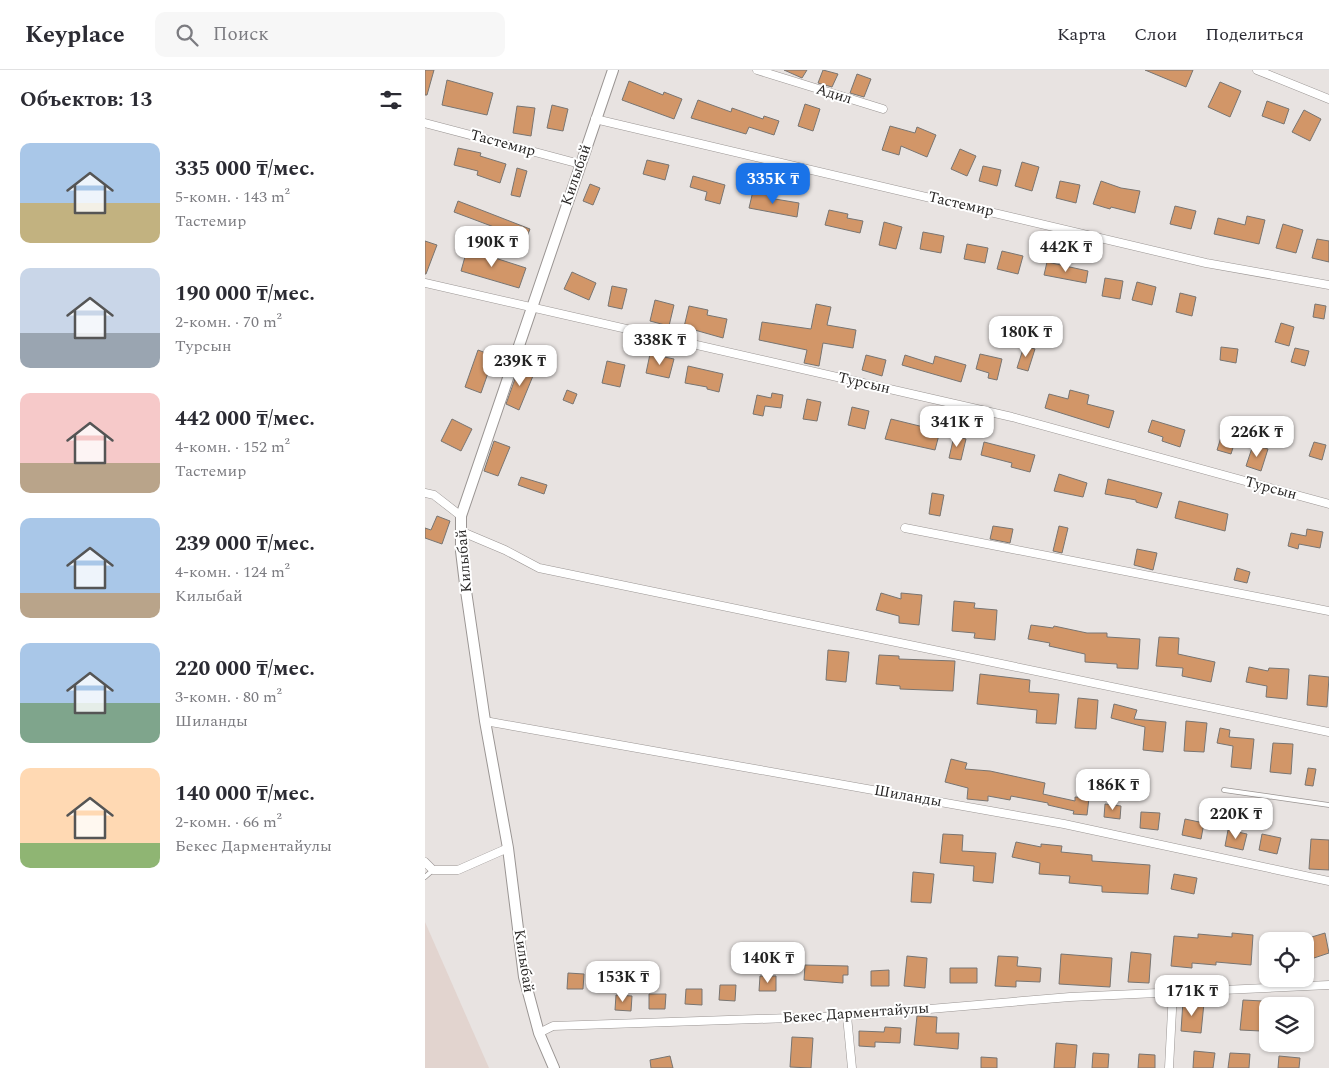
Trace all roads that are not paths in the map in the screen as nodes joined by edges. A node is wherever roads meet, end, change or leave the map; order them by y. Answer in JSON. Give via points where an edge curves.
{"nodes":[{"id":1,"x":613,"y":70,"type":"edge"},
{"id":2,"x":757,"y":70,"type":"edge"},
{"id":3,"x":1257,"y":70,"type":"edge"},
{"id":4,"x":1329,"y":99,"type":"edge"},
{"id":5,"x":883,"y":110,"type":"dead end"},
{"id":6,"x":595,"y":119,"type":"junction"},
{"id":7,"x":425,"y":123,"type":"edge"},
{"id":8,"x":580,"y":164,"type":"junction"},
{"id":9,"x":425,"y":283,"type":"edge"},
{"id":10,"x":1329,"y":285,"type":"edge"},
{"id":11,"x":531,"y":308,"type":"junction"},
{"id":12,"x":425,"y":492,"type":"edge"},
{"id":13,"x":1329,"y":504,"type":"edge"},
{"id":14,"x":461,"y":516,"type":"junction"},
{"id":15,"x":905,"y":528,"type":"dead end"},
{"id":16,"x":460,"y":531,"type":"junction"},
{"id":17,"x":1329,"y":611,"type":"edge"},
{"id":18,"x":485,"y":721,"type":"junction"},
{"id":19,"x":1329,"y":732,"type":"edge"},
{"id":20,"x":1223,"y":790,"type":"dead end"},
{"id":21,"x":1329,"y":805,"type":"edge"},
{"id":22,"x":509,"y":848,"type":"junction"},
{"id":23,"x":425,"y":862,"type":"edge"},
{"id":24,"x":433,"y":870,"type":"junction"},
{"id":25,"x":425,"y":877,"type":"edge"},
{"id":26,"x":1329,"y":881,"type":"edge"},
{"id":27,"x":1329,"y":985,"type":"edge"},
{"id":28,"x":1173,"y":991,"type":"junction"},
{"id":29,"x":847,"y":1016,"type":"junction"},
{"id":30,"x":539,"y":1033,"type":"junction"},
{"id":31,"x":554,"y":1068,"type":"edge"},
{"id":32,"x":852,"y":1068,"type":"edge"},
{"id":33,"x":1169,"y":1068,"type":"edge"}],
"edges":[{"from":1,"to":6,"type":"street","name":"Килыбай"},
{"from":2,"to":5,"type":"street","name":"Адил"},
{"from":3,"to":4,"type":"street"},
{"from":6,"to":8,"type":"street","name":"Килыбай"},
{"from":6,"to":10,"type":"street","name":"Тастемир","via":[[1206,262]]},
{"from":7,"to":8,"type":"street","name":"Тастемир"},
{"from":8,"to":11,"type":"street","name":"Килыбай"},
{"from":9,"to":11,"type":"street","name":"Турсын"},
{"from":11,"to":13,"type":"street","name":"Турсын","via":[[1012,416]]},
{"from":11,"to":14,"type":"street","name":"Килыбай"},
{"from":12,"to":14,"type":"street"},
{"from":14,"to":16,"type":"street","name":"Килыбай"},
{"from":15,"to":17,"type":"street"},
{"from":16,"to":18,"type":"street","name":"Килыбай"},
{"from":16,"to":19,"type":"street","via":[[539,568]]},
{"from":18,"to":22,"type":"street","name":"Килыбай"},
{"from":18,"to":26,"type":"street","name":"Шиланды","via":[[1064,824]]},
{"from":20,"to":21,"type":"lane"},
{"from":22,"to":24,"type":"street","via":[[458,870]]},
{"from":22,"to":30,"type":"street","name":"Килыбай","via":[[525,977]]},
{"from":23,"to":24,"type":"street"},
{"from":24,"to":25,"type":"lane"},
{"from":27,"to":28,"type":"street","name":"Бекес Дарментайулы"},
{"from":28,"to":29,"type":"street","name":"Бекес Дарментайулы"},
{"from":28,"to":33,"type":"street"},
{"from":29,"to":30,"type":"street","name":"Бекес Дарментайулы","via":[[553,1026]]},
{"from":29,"to":32,"type":"street"},
{"from":30,"to":31,"type":"street","name":"Килыбай"}]}
